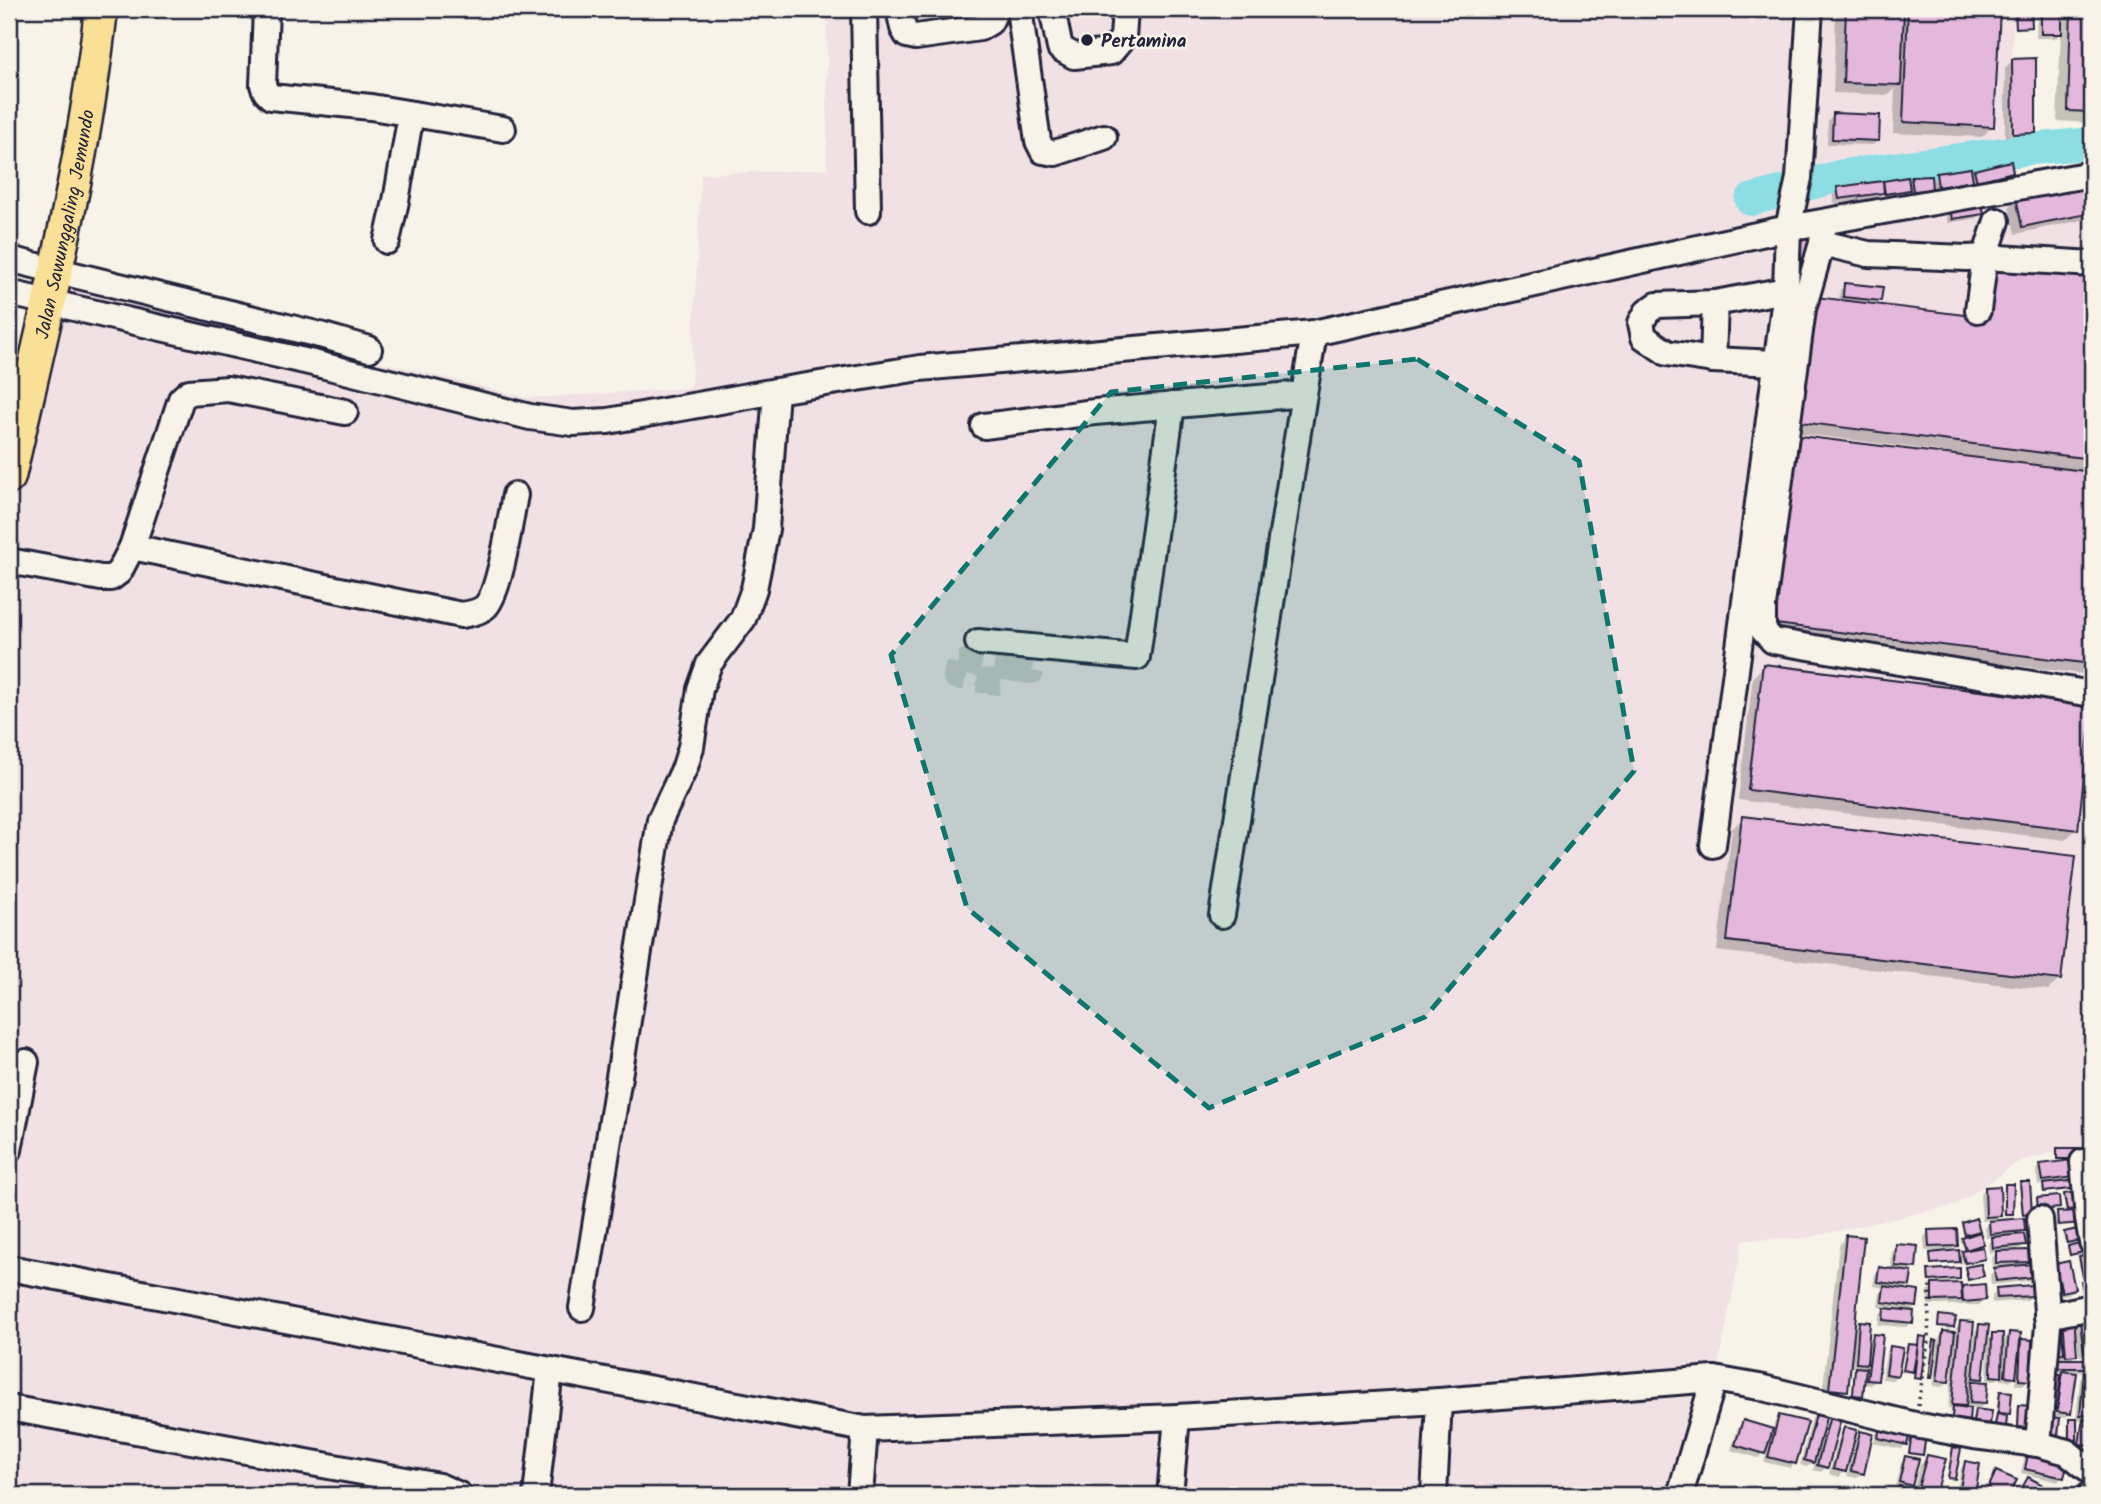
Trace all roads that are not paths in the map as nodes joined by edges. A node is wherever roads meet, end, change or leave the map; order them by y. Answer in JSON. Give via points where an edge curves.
{"nodes":[{"id":1,"x":101,"y":9,"type":"edge"},
{"id":2,"x":266,"y":9,"type":"edge"},
{"id":3,"x":864,"y":9,"type":"edge"},
{"id":4,"x":899,"y":9,"type":"edge"},
{"id":5,"x":996,"y":9,"type":"edge"},
{"id":6,"x":1020,"y":9,"type":"edge"},
{"id":7,"x":1052,"y":9,"type":"edge"},
{"id":8,"x":1125,"y":9,"type":"edge"},
{"id":9,"x":1810,"y":9,"type":"edge"},
{"id":10,"x":411,"y":114,"type":"junction"},
{"id":11,"x":503,"y":129,"type":"dead end"},
{"id":12,"x":1104,"y":137,"type":"dead end"},
{"id":13,"x":2092,"y":174,"type":"edge"},
{"id":14,"x":868,"y":211,"type":"dead end"},
{"id":15,"x":1997,"y":221,"type":"dead end"},
{"id":16,"x":1788,"y":228,"type":"junction"},
{"id":17,"x":1823,"y":232,"type":"junction"},
{"id":18,"x":387,"y":241,"type":"dead end"},
{"id":19,"x":1985,"y":257,"type":"junction"},
{"id":20,"x":9,"y":259,"type":"edge"},
{"id":21,"x":2092,"y":264,"type":"edge"},
{"id":22,"x":52,"y":287,"type":"junction"},
{"id":23,"x":1786,"y":290,"type":"junction"},
{"id":24,"x":9,"y":293,"type":"edge"},
{"id":25,"x":1715,"y":303,"type":"junction"},
{"id":26,"x":1978,"y":310,"type":"dead end"},
{"id":27,"x":1314,"y":333,"type":"junction"},
{"id":28,"x":317,"y":348,"type":"junction"},
{"id":29,"x":369,"y":349,"type":"dead end"},
{"id":30,"x":1713,"y":360,"type":"junction"},
{"id":31,"x":1776,"y":363,"type":"junction"},
{"id":32,"x":776,"y":391,"type":"junction"},
{"id":33,"x":1304,"y":394,"type":"junction"},
{"id":34,"x":1171,"y":405,"type":"junction"},
{"id":35,"x":345,"y":412,"type":"dead end"},
{"id":36,"x":984,"y":426,"type":"dead end"},
{"id":37,"x":9,"y":477,"type":"edge"},
{"id":38,"x":515,"y":495,"type":"dead end"},
{"id":39,"x":132,"y":547,"type":"junction"},
{"id":40,"x":9,"y":561,"type":"edge"},
{"id":41,"x":978,"y":642,"type":"dead end"},
{"id":42,"x":2092,"y":694,"type":"edge"},
{"id":43,"x":1713,"y":845,"type":"dead end"},
{"id":44,"x":1222,"y":915,"type":"dead end"},
{"id":45,"x":26,"y":1062,"type":"dead end"},
{"id":46,"x":9,"y":1150,"type":"edge"},
{"id":47,"x":2083,"y":1162,"type":"dead end"},
{"id":48,"x":2040,"y":1219,"type":"dead end"},
{"id":49,"x":2092,"y":1242,"type":"edge"},
{"id":50,"x":9,"y":1268,"type":"edge"},
{"id":51,"x":2092,"y":1307,"type":"edge"},
{"id":52,"x":582,"y":1308,"type":"dead end"},
{"id":53,"x":2047,"y":1317,"type":"junction"},
{"id":54,"x":550,"y":1370,"type":"junction"},
{"id":55,"x":1714,"y":1379,"type":"junction"},
{"id":56,"x":1439,"y":1401,"type":"junction"},
{"id":57,"x":9,"y":1408,"type":"edge"},
{"id":58,"x":1177,"y":1417,"type":"junction"},
{"id":59,"x":865,"y":1429,"type":"junction"},
{"id":60,"x":2038,"y":1444,"type":"junction"},
{"id":61,"x":2092,"y":1472,"type":"edge"},
{"id":62,"x":459,"y":1495,"type":"edge"},
{"id":63,"x":536,"y":1495,"type":"edge"},
{"id":64,"x":860,"y":1495,"type":"edge"},
{"id":65,"x":1170,"y":1495,"type":"edge"},
{"id":66,"x":1434,"y":1495,"type":"edge"},
{"id":67,"x":1679,"y":1495,"type":"edge"}],
"edges":[{"from":1,"to":22,"type":"main road","name":"Jalan Sawunggaling Jemundo","via":[[94,74]]},
{"from":2,"to":10,"type":"street","via":[[264,85],[271,97]]},
{"from":3,"to":14,"type":"street"},
{"from":4,"to":5,"type":"street","via":[[907,35],[916,37],[979,28],[990,22]]},
{"from":6,"to":12,"type":"street","via":[[1043,151],[1055,153]]},
{"from":7,"to":8,"type":"street","via":[[1060,48],[1074,56],[1111,52],[1123,38]]},
{"from":9,"to":16,"type":"street","via":[[1798,189]]},
{"from":10,"to":11,"type":"street"},
{"from":10,"to":18,"type":"street"},
{"from":13,"to":17,"type":"street"},
{"from":15,"to":19,"type":"street"},
{"from":16,"to":17,"type":"street"},
{"from":16,"to":23,"type":"street"},
{"from":16,"to":27,"type":"street"},
{"from":17,"to":19,"type":"street","via":[[1868,254]]},
{"from":17,"to":42,"type":"street","via":[[1803,309],[1762,606],[1763,630],[1773,641]]},
{"from":19,"to":21,"type":"street"},
{"from":19,"to":26,"type":"street"},
{"from":20,"to":22,"type":"street"},
{"from":22,"to":24,"type":"street"},
{"from":22,"to":28,"type":"street"},
{"from":22,"to":37,"type":"main road","name":"Jalan Sawunggaling Jemundo"},
{"from":23,"to":25,"type":"street"},
{"from":23,"to":31,"type":"street"},
{"from":25,"to":30,"type":"street"},
{"from":25,"to":30,"type":"street","via":[[1657,305],[1641,323],[1644,337],[1667,353]]},
{"from":27,"to":32,"type":"street","via":[[920,368]]},
{"from":27,"to":33,"type":"street"},
{"from":28,"to":29,"type":"street"},
{"from":28,"to":32,"type":"street","via":[[530,416],[573,423]]},
{"from":30,"to":31,"type":"street"},
{"from":31,"to":43,"type":"street"},
{"from":32,"to":52,"type":"street","via":[[766,529],[754,589],[743,620],[709,664],[699,689],[685,767],[660,820]]},
{"from":33,"to":34,"type":"street"},
{"from":33,"to":44,"type":"street"},
{"from":34,"to":36,"type":"street"},
{"from":34,"to":41,"type":"street","via":[[1137,657]]},
{"from":35,"to":39,"type":"street","via":[[228,389],[189,392],[181,399]]},
{"from":38,"to":39,"type":"street","via":[[495,589],[485,607],[472,614]]},
{"from":39,"to":40,"type":"street","via":[[111,578]]},
{"from":45,"to":46,"type":"street"},
{"from":47,"to":49,"type":"street"},
{"from":48,"to":53,"type":"street"},
{"from":50,"to":54,"type":"street"},
{"from":51,"to":53,"type":"street"},
{"from":53,"to":60,"type":"street"},
{"from":54,"to":59,"type":"street"},
{"from":54,"to":63,"type":"street"},
{"from":55,"to":56,"type":"street"},
{"from":55,"to":60,"type":"street","via":[[1915,1425]]},
{"from":55,"to":67,"type":"street"},
{"from":56,"to":58,"type":"street"},
{"from":56,"to":66,"type":"street"},
{"from":57,"to":62,"type":"street","via":[[439,1486]]},
{"from":58,"to":59,"type":"street"},
{"from":58,"to":65,"type":"street"},
{"from":59,"to":64,"type":"street"},
{"from":60,"to":61,"type":"street","via":[[2067,1452]]}]}
